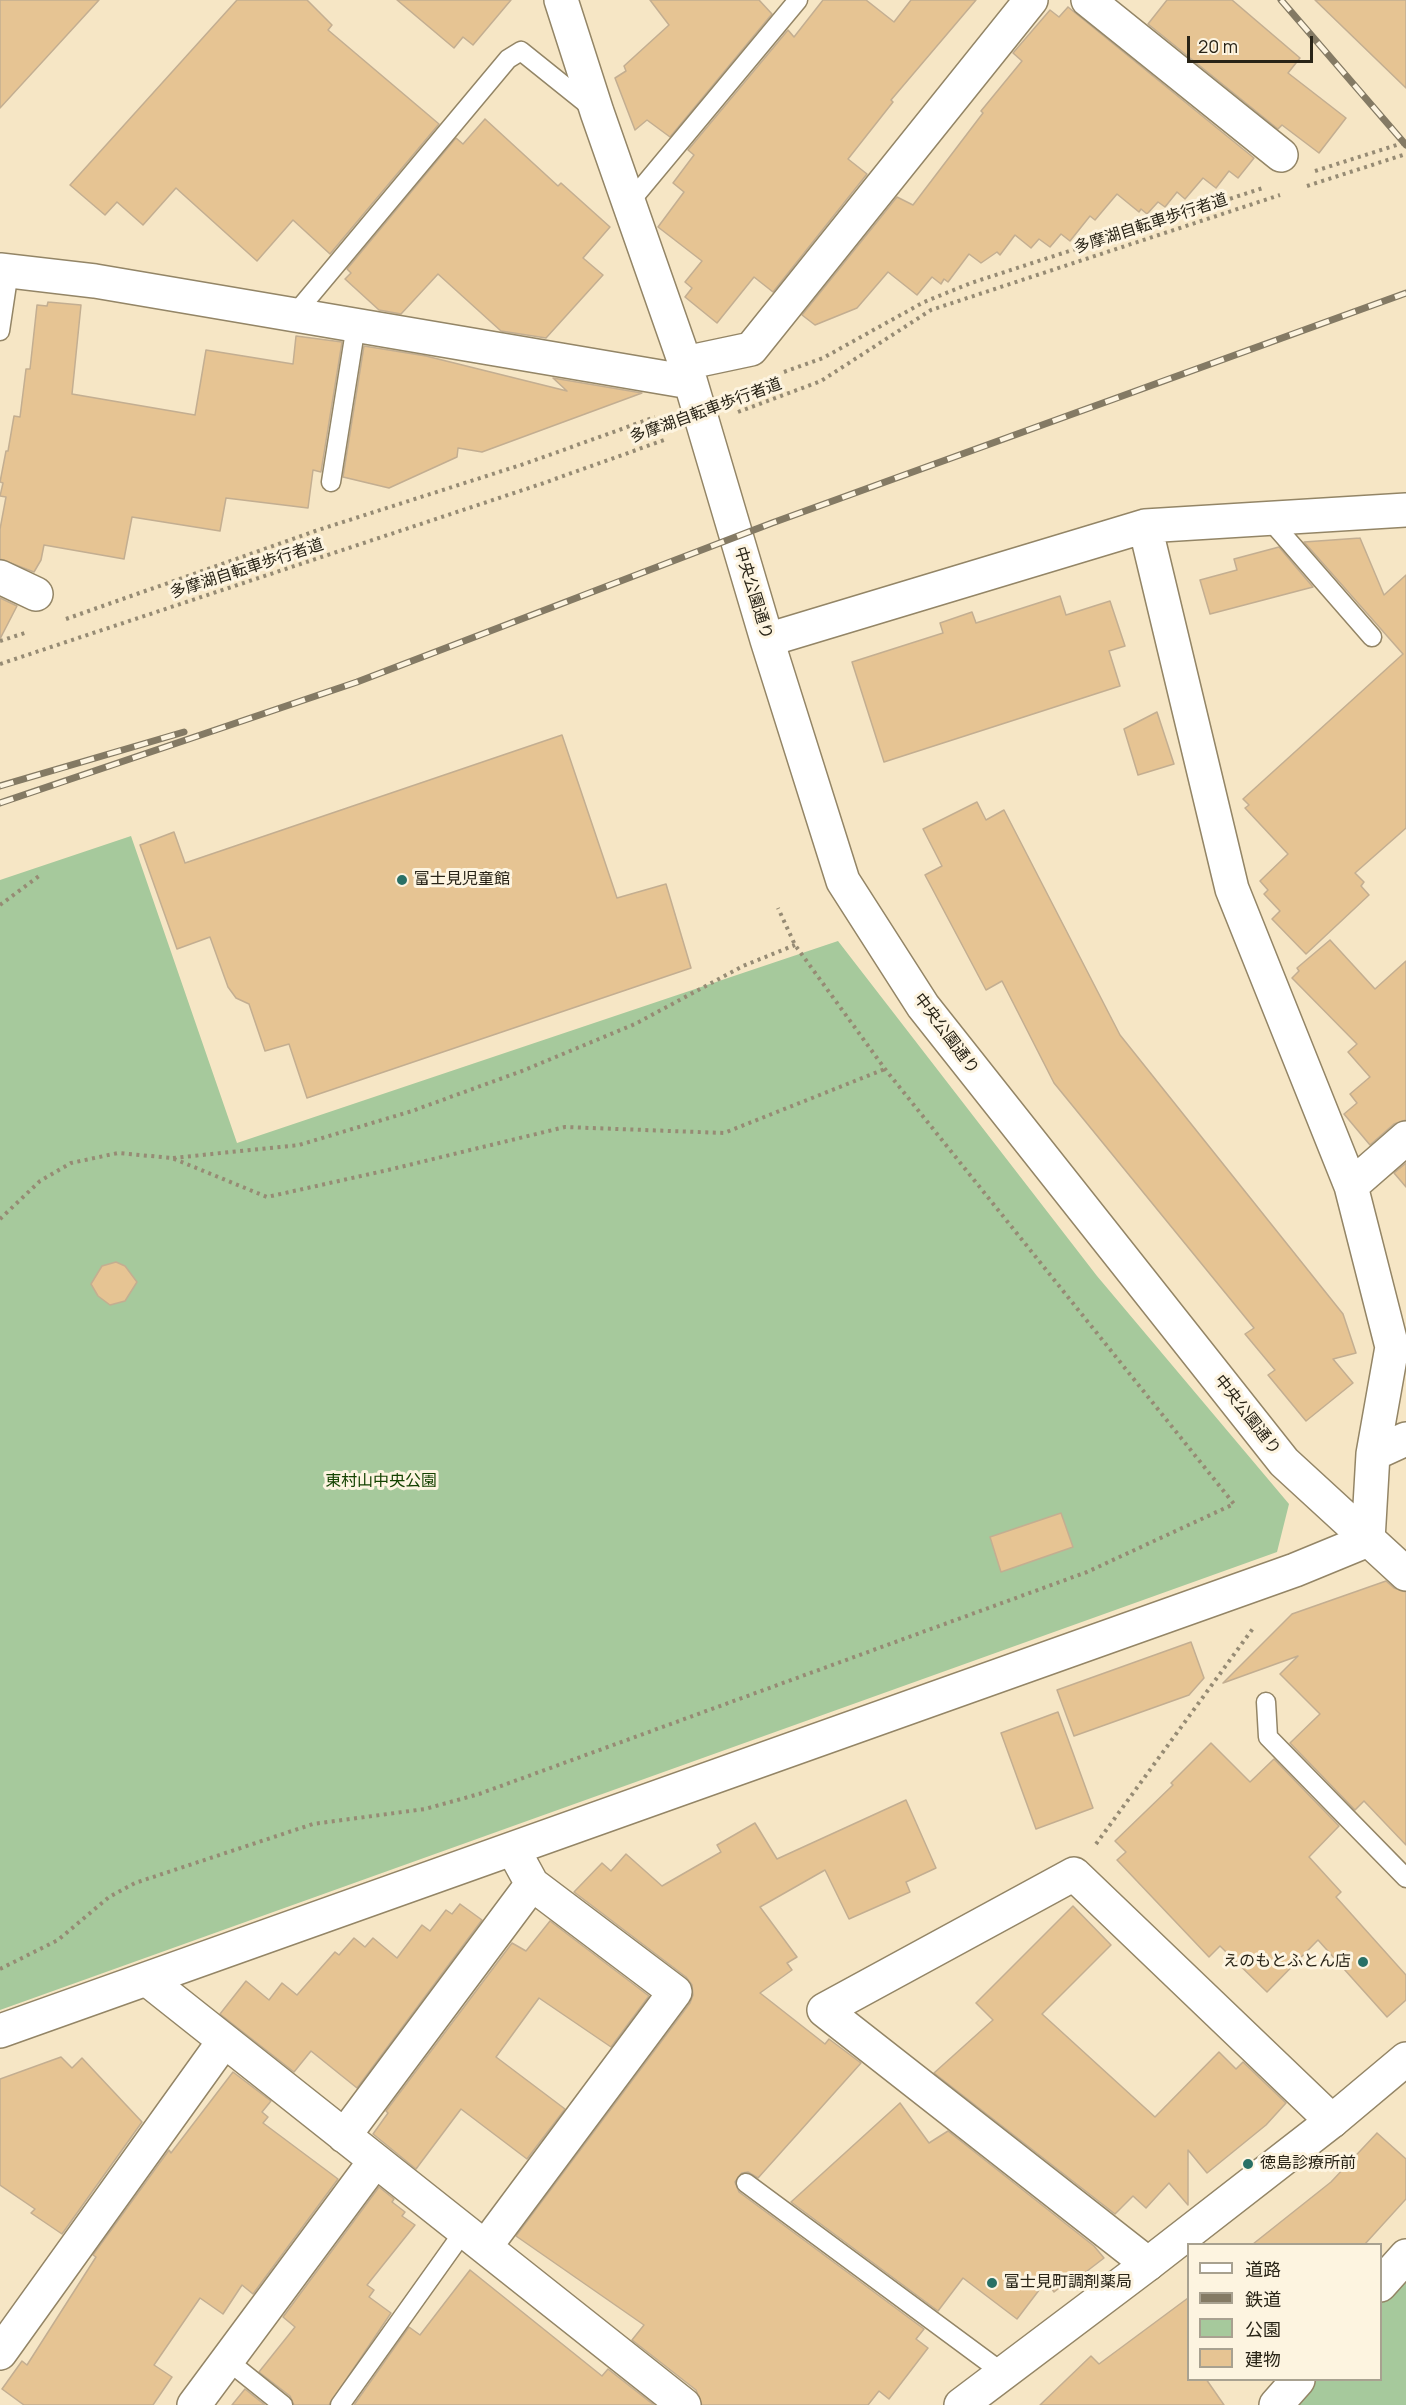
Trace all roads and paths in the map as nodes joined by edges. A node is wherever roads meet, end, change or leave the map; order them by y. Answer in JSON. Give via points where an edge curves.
{"nodes":[{"id":1,"x":561,"y":0,"type":"edge"},
{"id":2,"x":798,"y":0,"type":"edge"},
{"id":3,"x":1031,"y":0,"type":"edge"},
{"id":4,"x":1088,"y":0,"type":"edge"},
{"id":5,"x":597,"y":112,"type":"junction"},
{"id":6,"x":1406,"y":141,"type":"edge"},
{"id":7,"x":1406,"y":154,"type":"edge"},
{"id":8,"x":1281,"y":155,"type":"dead end"},
{"id":9,"x":1313,"y":172,"type":"dead end"},
{"id":10,"x":1267,"y":187,"type":"dead end"},
{"id":11,"x":1304,"y":187,"type":"dead end"},
{"id":12,"x":1282,"y":194,"type":"dead end"},
{"id":13,"x":629,"y":203,"type":"junction"},
{"id":14,"x":5,"y":270,"type":"edge"},
{"id":15,"x":294,"y":315,"type":"junction"},
{"id":16,"x":356,"y":325,"type":"junction"},
{"id":17,"x":0,"y":331,"type":"edge"},
{"id":18,"x":781,"y":372,"type":"dead end"},
{"id":19,"x":694,"y":393,"type":"junction"},
{"id":20,"x":331,"y":482,"type":"dead end"},
{"id":21,"x":1406,"y":510,"type":"edge"},
{"id":22,"x":1270,"y":520,"type":"junction"},
{"id":23,"x":1146,"y":526,"type":"junction"},
{"id":24,"x":0,"y":577,"type":"edge"},
{"id":25,"x":36,"y":594,"type":"dead end"},
{"id":26,"x":62,"y":621,"type":"dead end"},
{"id":27,"x":31,"y":631,"type":"dead end"},
{"id":28,"x":1372,"y":637,"type":"dead end"},
{"id":29,"x":767,"y":640,"type":"junction"},
{"id":30,"x":0,"y":641,"type":"edge"},
{"id":31,"x":0,"y":664,"type":"edge"},
{"id":32,"x":39,"y":876,"type":"dead end"},
{"id":33,"x":0,"y":905,"type":"edge"},
{"id":34,"x":778,"y":908,"type":"dead end"},
{"id":35,"x":795,"y":945,"type":"junction"},
{"id":36,"x":885,"y":1069,"type":"junction"},
{"id":37,"x":1406,"y":1138,"type":"edge"},
{"id":38,"x":172,"y":1158,"type":"junction"},
{"id":39,"x":1351,"y":1186,"type":"junction"},
{"id":40,"x":0,"y":1219,"type":"edge"},
{"id":41,"x":1406,"y":1439,"type":"edge"},
{"id":42,"x":1373,"y":1454,"type":"junction"},
{"id":43,"x":1368,"y":1540,"type":"junction"},
{"id":44,"x":1406,"y":1574,"type":"edge"},
{"id":45,"x":1260,"y":1618,"type":"dead end"},
{"id":46,"x":1266,"y":1702,"type":"dead end"},
{"id":47,"x":514,"y":1851,"type":"junction"},
{"id":48,"x":1074,"y":1874,"type":"junction"},
{"id":49,"x":1406,"y":1878,"type":"edge"},
{"id":50,"x":532,"y":1884,"type":"junction"},
{"id":51,"x":0,"y":1969,"type":"edge"},
{"id":52,"x":148,"y":1980,"type":"junction"},
{"id":53,"x":0,"y":2031,"type":"edge"},
{"id":54,"x":224,"y":2041,"type":"junction"},
{"id":55,"x":1406,"y":2059,"type":"edge"},
{"id":56,"x":1332,"y":2121,"type":"junction"},
{"id":57,"x":344,"y":2136,"type":"junction"},
{"id":58,"x":375,"y":2161,"type":"junction"},
{"id":59,"x":746,"y":2183,"type":"dead end"},
{"id":60,"x":475,"y":2239,"type":"junction"},
{"id":61,"x":1406,"y":2256,"type":"edge"},
{"id":62,"x":1148,"y":2264,"type":"junction"},
{"id":63,"x":1382,"y":2283,"type":"edge"},
{"id":64,"x":0,"y":2354,"type":"edge"},
{"id":65,"x":227,"y":2360,"type":"junction"},
{"id":66,"x":1003,"y":2373,"type":"junction"},
{"id":67,"x":1296,"y":2381,"type":"edge"},
{"id":68,"x":194,"y":2405,"type":"edge"},
{"id":69,"x":283,"y":2405,"type":"edge"},
{"id":70,"x":340,"y":2405,"type":"edge"},
{"id":71,"x":684,"y":2405,"type":"edge"},
{"id":72,"x":961,"y":2405,"type":"edge"},
{"id":73,"x":1276,"y":2405,"type":"edge"}],
"edges":[{"from":1,"to":5,"type":"street","name":"中央公園通り"},
{"from":2,"to":13,"type":"lane"},
{"from":3,"to":19,"type":"street","via":[[751,349]]},
{"from":4,"to":8,"type":"street"},
{"from":5,"to":13,"type":"street","name":"中央公園通り"},
{"from":5,"to":15,"type":"lane","via":[[521,51],[508,59]]},
{"from":6,"to":9,"type":"path"},
{"from":7,"to":11,"type":"path"},
{"from":10,"to":18,"type":"path","via":[[971,283],[924,302],[824,358]]},
{"from":12,"to":19,"type":"path","name":"多摩湖自転車歩行者道","via":[[931,310],[821,381]]},
{"from":13,"to":19,"type":"street","name":"中央公園通り"},
{"from":14,"to":15,"type":"street"},
{"from":14,"to":17,"type":"lane"},
{"from":15,"to":16,"type":"street"},
{"from":16,"to":19,"type":"street"},
{"from":16,"to":20,"type":"lane"},
{"from":19,"to":26,"type":"path","via":[[527,463],[315,531]]},
{"from":19,"to":29,"type":"street","name":"中央公園通り"},
{"from":19,"to":31,"type":"path","name":"多摩湖自転車歩行者道","via":[[541,484]]},
{"from":21,"to":22,"type":"street"},
{"from":22,"to":23,"type":"street"},
{"from":22,"to":28,"type":"lane"},
{"from":23,"to":29,"type":"street"},
{"from":23,"to":39,"type":"street","via":[[1232,888]]},
{"from":24,"to":25,"type":"street"},
{"from":27,"to":30,"type":"path"},
{"from":29,"to":43,"type":"street","name":"中央公園通り","via":[[843,881],[923,1006],[1284,1462]]},
{"from":32,"to":33,"type":"path"},
{"from":34,"to":35,"type":"path"},
{"from":35,"to":36,"type":"path"},
{"from":35,"to":38,"type":"path","via":[[743,966],[635,1024],[411,1111],[299,1145]]},
{"from":36,"to":38,"type":"path","via":[[724,1133],[565,1126],[267,1197]]},
{"from":36,"to":51,"type":"path","via":[[1233,1504],[1087,1572],[479,1794],[425,1809],[313,1824],[135,1883],[109,1897],[58,1940]]},
{"from":37,"to":39,"type":"street"},
{"from":38,"to":40,"type":"path","via":[[118,1153],[72,1163],[40,1180]]},
{"from":39,"to":42,"type":"street","via":[[1392,1347]]},
{"from":41,"to":42,"type":"street"},
{"from":42,"to":43,"type":"street"},
{"from":43,"to":44,"type":"street","name":"中央公園通り"},
{"from":43,"to":47,"type":"street","via":[[1284,1574]]},
{"from":45,"to":48,"type":"path"},
{"from":46,"to":49,"type":"lane","via":[[1268,1737]]},
{"from":47,"to":50,"type":"street"},
{"from":47,"to":52,"type":"street"},
{"from":48,"to":56,"type":"street"},
{"from":48,"to":62,"type":"street","via":[[824,2010]]},
{"from":50,"to":57,"type":"street"},
{"from":50,"to":60,"type":"street","via":[[675,1992]]},
{"from":52,"to":53,"type":"street"},
{"from":52,"to":54,"type":"street"},
{"from":54,"to":57,"type":"street"},
{"from":54,"to":64,"type":"street"},
{"from":55,"to":56,"type":"street"},
{"from":56,"to":62,"type":"street"},
{"from":57,"to":58,"type":"street"},
{"from":58,"to":60,"type":"street"},
{"from":58,"to":65,"type":"street"},
{"from":59,"to":66,"type":"lane"},
{"from":60,"to":70,"type":"lane"},
{"from":60,"to":71,"type":"street"},
{"from":61,"to":63,"type":"street"},
{"from":62,"to":66,"type":"street"},
{"from":65,"to":68,"type":"street"},
{"from":65,"to":69,"type":"lane"},
{"from":66,"to":72,"type":"street"},
{"from":67,"to":73,"type":"street"}]}
